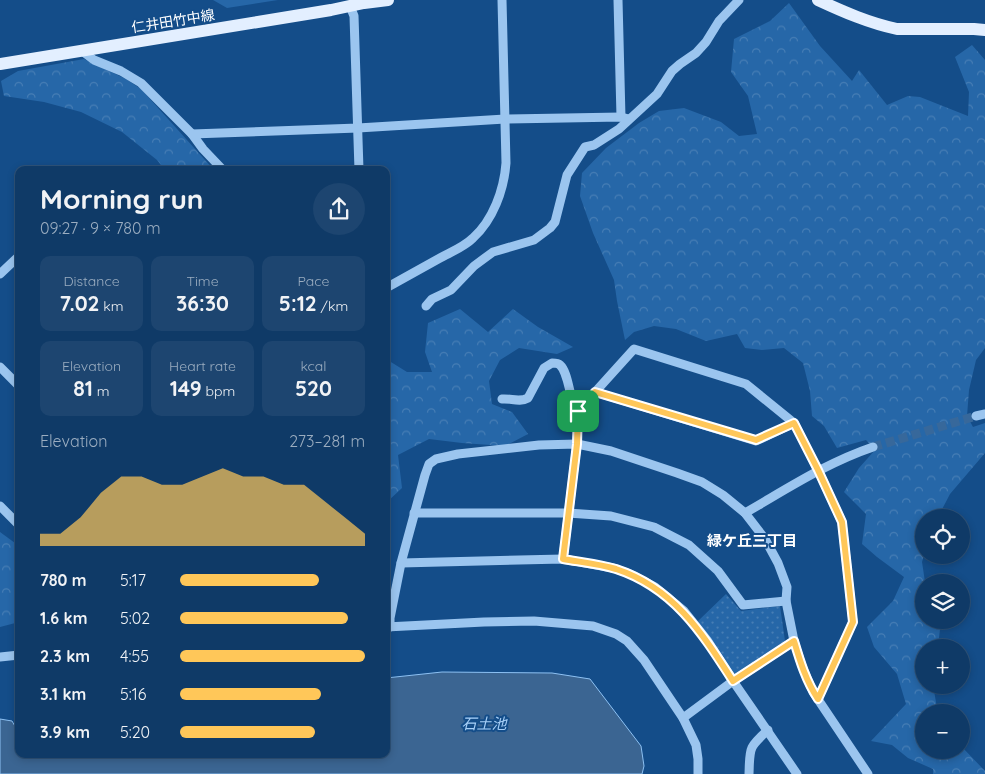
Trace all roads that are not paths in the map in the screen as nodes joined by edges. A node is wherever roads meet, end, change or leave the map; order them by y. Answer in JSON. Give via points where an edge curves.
{"nodes":[{"id":1,"x":388,"y":0,"type":"edge"},
{"id":2,"x":502,"y":0,"type":"edge"},
{"id":3,"x":618,"y":0,"type":"edge"},
{"id":4,"x":739,"y":0,"type":"edge"},
{"id":5,"x":818,"y":0,"type":"edge"},
{"id":6,"x":348,"y":3,"type":"edge"},
{"id":7,"x":985,"y":30,"type":"edge"},
{"id":8,"x":82,"y":51,"type":"junction"},
{"id":9,"x":0,"y":64,"type":"edge"},
{"id":10,"x":625,"y":118,"type":"junction"},
{"id":11,"x":505,"y":119,"type":"junction"},
{"id":12,"x":358,"y":128,"type":"junction"},
{"id":13,"x":192,"y":134,"type":"junction"},
{"id":14,"x":219,"y":166,"type":"edge"},
{"id":15,"x":360,"y":166,"type":"edge"},
{"id":16,"x":15,"y":260,"type":"edge"},
{"id":17,"x":0,"y":274,"type":"edge"},
{"id":18,"x":390,"y":286,"type":"edge"},
{"id":19,"x":426,"y":306,"type":"dead end"},
{"id":20,"x":0,"y":367,"type":"edge"},
{"id":21,"x":15,"y":382,"type":"edge"},
{"id":22,"x":595,"y":392,"type":"junction"},
{"id":23,"x":502,"y":399,"type":"dead end"},
{"id":24,"x":578,"y":411,"type":"junction"},
{"id":25,"x":794,"y":423,"type":"junction"},
{"id":26,"x":577,"y":444,"type":"junction"},
{"id":27,"x":873,"y":447,"type":"tunnel mouth"},
{"id":28,"x":818,"y":470,"type":"junction"},
{"id":29,"x":0,"y":506,"type":"edge"},
{"id":30,"x":414,"y":512,"type":"junction"},
{"id":31,"x":568,"y":513,"type":"junction"},
{"id":32,"x":745,"y":514,"type":"junction"},
{"id":33,"x":15,"y":521,"type":"edge"},
{"id":34,"x":563,"y":559,"type":"junction"},
{"id":35,"x":402,"y":563,"type":"junction"},
{"id":36,"x":786,"y":600,"type":"junction"},
{"id":37,"x":390,"y":618,"type":"edge"},
{"id":38,"x":390,"y":627,"type":"edge"},
{"id":39,"x":794,"y":641,"type":"junction"},
{"id":40,"x":0,"y":651,"type":"edge"},
{"id":41,"x":15,"y":656,"type":"edge"},
{"id":42,"x":0,"y":657,"type":"edge"},
{"id":43,"x":733,"y":681,"type":"junction"},
{"id":44,"x":818,"y":699,"type":"junction"},
{"id":45,"x":683,"y":718,"type":"junction"},
{"id":46,"x":768,"y":730,"type":"junction"},
{"id":47,"x":698,"y":774,"type":"edge"},
{"id":48,"x":749,"y":774,"type":"edge"},
{"id":49,"x":797,"y":774,"type":"edge"},
{"id":50,"x":868,"y":774,"type":"edge"}],
"edges":[{"from":1,"to":6,"type":"main road","name":"仁井田竹中線"},
{"from":2,"to":11,"type":"street"},
{"from":3,"to":10,"type":"street"},
{"from":4,"to":10,"type":"street","via":[[696,53],[672,71],[657,94]]},
{"from":5,"to":7,"type":"main road","via":[[885,27]]},
{"from":6,"to":8,"type":"main road","name":"仁井田竹中線","via":[[331,10]]},
{"from":6,"to":12,"type":"street","via":[[354,16]]},
{"from":8,"to":9,"type":"main road","name":"仁井田竹中線"},
{"from":8,"to":13,"type":"street","via":[[141,83]]},
{"from":10,"to":11,"type":"street"},
{"from":10,"to":19,"type":"street","via":[[619,129],[585,147],[567,175],[555,222],[550,228],[534,240],[493,252],[451,290],[432,299]]},
{"from":11,"to":12,"type":"street"},
{"from":11,"to":18,"type":"street","via":[[505,175],[494,208],[484,225],[472,239]]},
{"from":12,"to":13,"type":"street"},
{"from":12,"to":15,"type":"street"},
{"from":13,"to":14,"type":"street"},
{"from":16,"to":17,"type":"street"},
{"from":20,"to":21,"type":"street"},
{"from":22,"to":24,"type":"street"},
{"from":22,"to":25,"type":"street","via":[[756,440]]},
{"from":22,"to":25,"type":"street","via":[[634,349],[746,384]]},
{"from":23,"to":24,"type":"street","via":[[523,401],[528,398],[544,368],[556,363],[562,368]]},
{"from":24,"to":26,"type":"street"},
{"from":25,"to":28,"type":"street"},
{"from":26,"to":30,"type":"street","via":[[530,446],[436,459],[429,464]]},
{"from":26,"to":31,"type":"street"},
{"from":26,"to":32,"type":"street","via":[[611,451],[702,482]]},
{"from":27,"to":28,"type":"street"},
{"from":28,"to":32,"type":"street"},
{"from":28,"to":44,"type":"street","via":[[842,522],[853,622]]},
{"from":29,"to":33,"type":"street"},
{"from":30,"to":31,"type":"street"},
{"from":30,"to":35,"type":"street"},
{"from":31,"to":34,"type":"street"},
{"from":31,"to":36,"type":"street","via":[[611,516],[654,527],[689,545],[718,571],[743,605]]},
{"from":32,"to":36,"type":"street","via":[[778,562],[787,587]]},
{"from":34,"to":35,"type":"street"},
{"from":34,"to":43,"type":"street","via":[[613,568],[655,587],[684,611]]},
{"from":35,"to":37,"type":"street"},
{"from":36,"to":39,"type":"street"},
{"from":38,"to":45,"type":"street","via":[[534,622],[607,630],[637,650]]},
{"from":39,"to":43,"type":"street"},
{"from":39,"to":44,"type":"street"},
{"from":40,"to":42,"type":"street"},
{"from":41,"to":42,"type":"street"},
{"from":43,"to":45,"type":"street"},
{"from":43,"to":46,"type":"street"},
{"from":44,"to":50,"type":"street"},
{"from":45,"to":47,"type":"street","via":[[696,746]]},
{"from":46,"to":48,"type":"street","via":[[751,748]]},
{"from":46,"to":49,"type":"street"}]}
